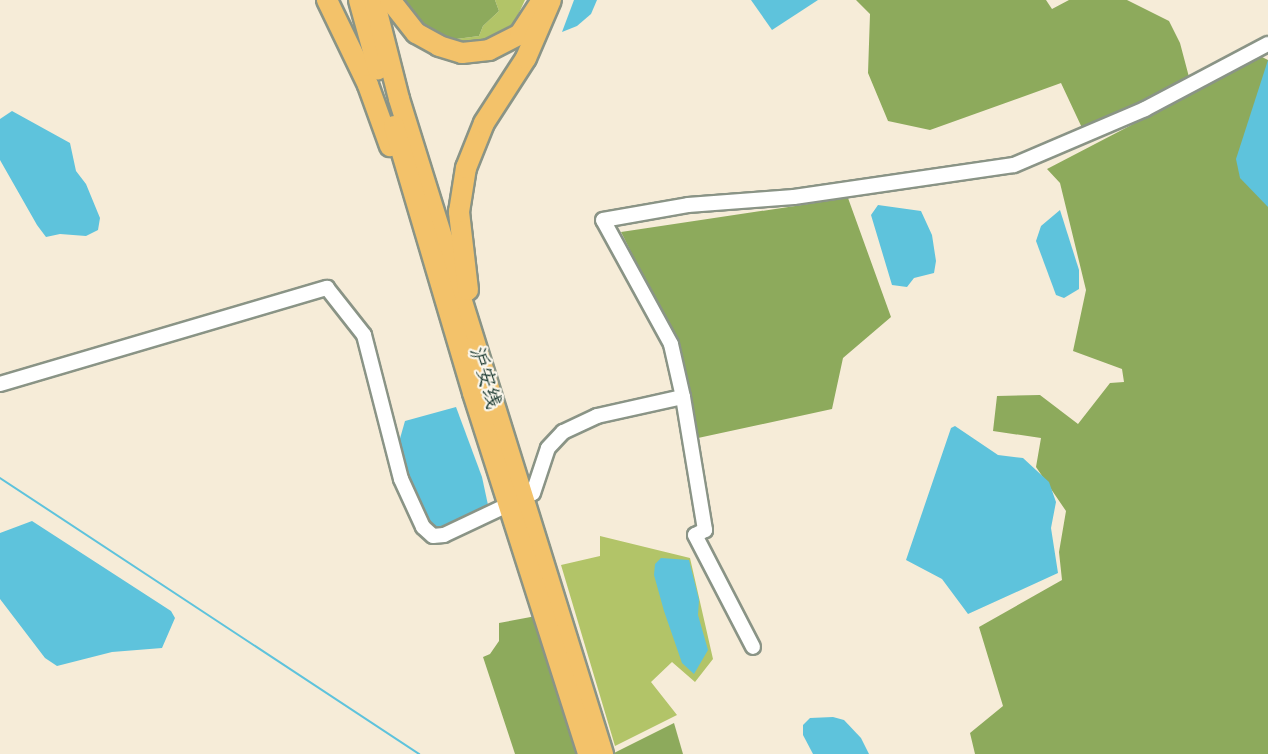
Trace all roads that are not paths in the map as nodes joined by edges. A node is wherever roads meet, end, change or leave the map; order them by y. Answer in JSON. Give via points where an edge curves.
{"nodes":[{"id":1,"x":327,"y":0,"type":"edge"},
{"id":2,"x":359,"y":0,"type":"edge"},
{"id":3,"x":374,"y":0,"type":"edge"},
{"id":4,"x":390,"y":0,"type":"edge"},
{"id":5,"x":542,"y":0,"type":"edge"},
{"id":6,"x":551,"y":0,"type":"edge"},
{"id":7,"x":1268,"y":45,"type":"edge"},
{"id":8,"x":436,"y":275,"type":"junction"},
{"id":9,"x":0,"y":384,"type":"edge"},
{"id":10,"x":683,"y":397,"type":"junction"},
{"id":11,"x":508,"y":456,"type":"junction"},
{"id":12,"x":515,"y":502,"type":"junction"},
{"id":13,"x":753,"y":647,"type":"dead end"},
{"id":14,"x":588,"y":754,"type":"edge"},
{"id":15,"x":603,"y":754,"type":"edge"}],
"edges":[{"from":1,"to":8,"type":"highway","via":[[368,85]]},
{"from":2,"to":8,"type":"highway","name":"沪安线"},
{"from":3,"to":11,"type":"highway","name":"沪安线","via":[[399,99]]},
{"from":4,"to":5,"type":"highway","via":[[416,33],[462,53],[489,50],[520,34]]},
{"from":6,"to":11,"type":"highway","via":[[526,58],[484,123],[466,168],[459,212],[470,297]]},
{"from":7,"to":10,"type":"street","via":[[1146,109],[1014,165],[782,198],[688,205],[603,220],[671,344]]},
{"from":8,"to":12,"type":"highway","name":"沪安线"},
{"from":9,"to":12,"type":"street","via":[[327,288],[364,335],[401,479],[423,527],[433,536],[444,535]]},
{"from":10,"to":12,"type":"street","via":[[597,416],[563,432],[548,448],[533,493]]},
{"from":10,"to":13,"type":"street","via":[[705,530],[694,535]]},
{"from":11,"to":12,"type":"highway","name":"沪安线"},
{"from":12,"to":14,"type":"highway","name":"沪安线"},
{"from":12,"to":15,"type":"highway","name":"沪安线"}]}
